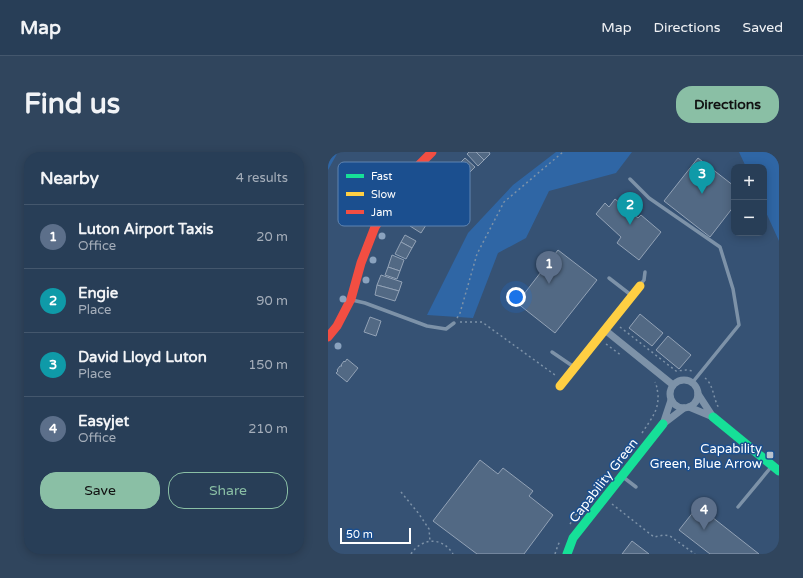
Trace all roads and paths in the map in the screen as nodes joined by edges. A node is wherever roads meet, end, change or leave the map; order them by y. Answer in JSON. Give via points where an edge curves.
{"nodes":[{"id":1,"x":432,"y":152,"type":"edge"},
{"id":2,"x":563,"y":152,"type":"edge"},
{"id":3,"x":422,"y":162,"type":"edge"},
{"id":4,"x":630,"y":179,"type":"dead end"},
{"id":5,"x":376,"y":226,"type":"edge"},
{"id":6,"x":645,"y":272,"type":"dead end"},
{"id":7,"x":609,"y":278,"type":"dead end"},
{"id":8,"x":640,"y":286,"type":"joint"},
{"id":9,"x":632,"y":295,"type":"junction"},
{"id":10,"x":351,"y":299,"type":"junction"},
{"id":11,"x":454,"y":323,"type":"junction"},
{"id":12,"x":605,"y":330,"type":"junction"},
{"id":13,"x":328,"y":337,"type":"edge"},
{"id":14,"x":598,"y":338,"type":"junction"},
{"id":15,"x":552,"y":352,"type":"dead end"},
{"id":16,"x":622,"y":356,"type":"dead end"},
{"id":17,"x":575,"y":367,"type":"junction"},
{"id":18,"x":654,"y":381,"type":"dead end"},
{"id":19,"x":692,"y":383,"type":"junction"},
{"id":20,"x":562,"y":384,"type":"joint"},
{"id":21,"x":673,"y":384,"type":"junction"},
{"id":22,"x":698,"y":394,"type":"junction"},
{"id":23,"x":671,"y":400,"type":"junction"},
{"id":24,"x":687,"y":407,"type":"junction"},
{"id":25,"x":713,"y":417,"type":"junction"},
{"id":26,"x":663,"y":424,"type":"junction"},
{"id":27,"x":641,"y":435,"type":"dead end"},
{"id":28,"x":776,"y":468,"type":"edge"},
{"id":29,"x":622,"y":476,"type":"junction"},
{"id":30,"x":636,"y":487,"type":"dead end"},
{"id":31,"x":401,"y":492,"type":"dead end"},
{"id":32,"x":589,"y":500,"type":"dead end"},
{"id":33,"x":609,"y":501,"type":"dead end"},
{"id":34,"x":738,"y":507,"type":"dead end"},
{"id":35,"x":568,"y":528,"type":"dead end"},
{"id":36,"x":561,"y":539,"type":"dead end"},
{"id":37,"x":430,"y":541,"type":"junction"},
{"id":38,"x":411,"y":554,"type":"edge"},
{"id":39,"x":453,"y":554,"type":"edge"},
{"id":40,"x":556,"y":554,"type":"edge"},
{"id":41,"x":566,"y":554,"type":"edge"},
{"id":42,"x":695,"y":554,"type":"edge"}],
"edges":[{"from":1,"to":3,"type":"street"},
{"from":2,"to":11,"type":"path","via":[[504,202],[476,254],[460,313]]},
{"from":4,"to":19,"type":"lane","via":[[649,198],[720,247],[733,289],[739,325]]},
{"from":5,"to":10,"type":"street","via":[[361,263]]},
{"from":6,"to":8,"type":"lane"},
{"from":7,"to":9,"type":"lane"},
{"from":8,"to":9,"type":"street"},
{"from":9,"to":12,"type":"street"},
{"from":10,"to":11,"type":"lane","via":[[427,326],[446,329]]},
{"from":10,"to":13,"type":"street","via":[[337,326]]},
{"from":11,"to":20,"type":"path","via":[[482,322]]},
{"from":12,"to":14,"type":"street"},
{"from":12,"to":21,"type":"street"},
{"from":14,"to":16,"type":"path"},
{"from":14,"to":17,"type":"street"},
{"from":15,"to":17,"type":"lane"},
{"from":17,"to":20,"type":"street"},
{"from":18,"to":27,"type":"path","via":[[657,385],[657,409]]},
{"from":19,"to":21,"type":"street","via":[[680,380]]},
{"from":19,"to":22,"type":"street"},
{"from":21,"to":23,"type":"street"},
{"from":22,"to":24,"type":"street","via":[[695,402]]},
{"from":22,"to":25,"type":"street"},
{"from":23,"to":24,"type":"street","via":[[677,406]]},
{"from":23,"to":26,"type":"street"},
{"from":24,"to":25,"type":"street"},
{"from":24,"to":26,"type":"street"},
{"from":25,"to":28,"type":"street"},
{"from":26,"to":29,"type":"street","name":"Capability Green"},
{"from":28,"to":34,"type":"lane"},
{"from":29,"to":30,"type":"lane"},
{"from":29,"to":41,"type":"street","name":"Capability Green","via":[[573,538]]},
{"from":31,"to":37,"type":"path","via":[[429,529]]},
{"from":32,"to":35,"type":"path"},
{"from":33,"to":42,"type":"path","via":[[654,537],[670,536]]},
{"from":36,"to":40,"type":"path"},
{"from":37,"to":38,"type":"path","via":[[416,547]]},
{"from":37,"to":39,"type":"path","via":[[444,544]]}]}
